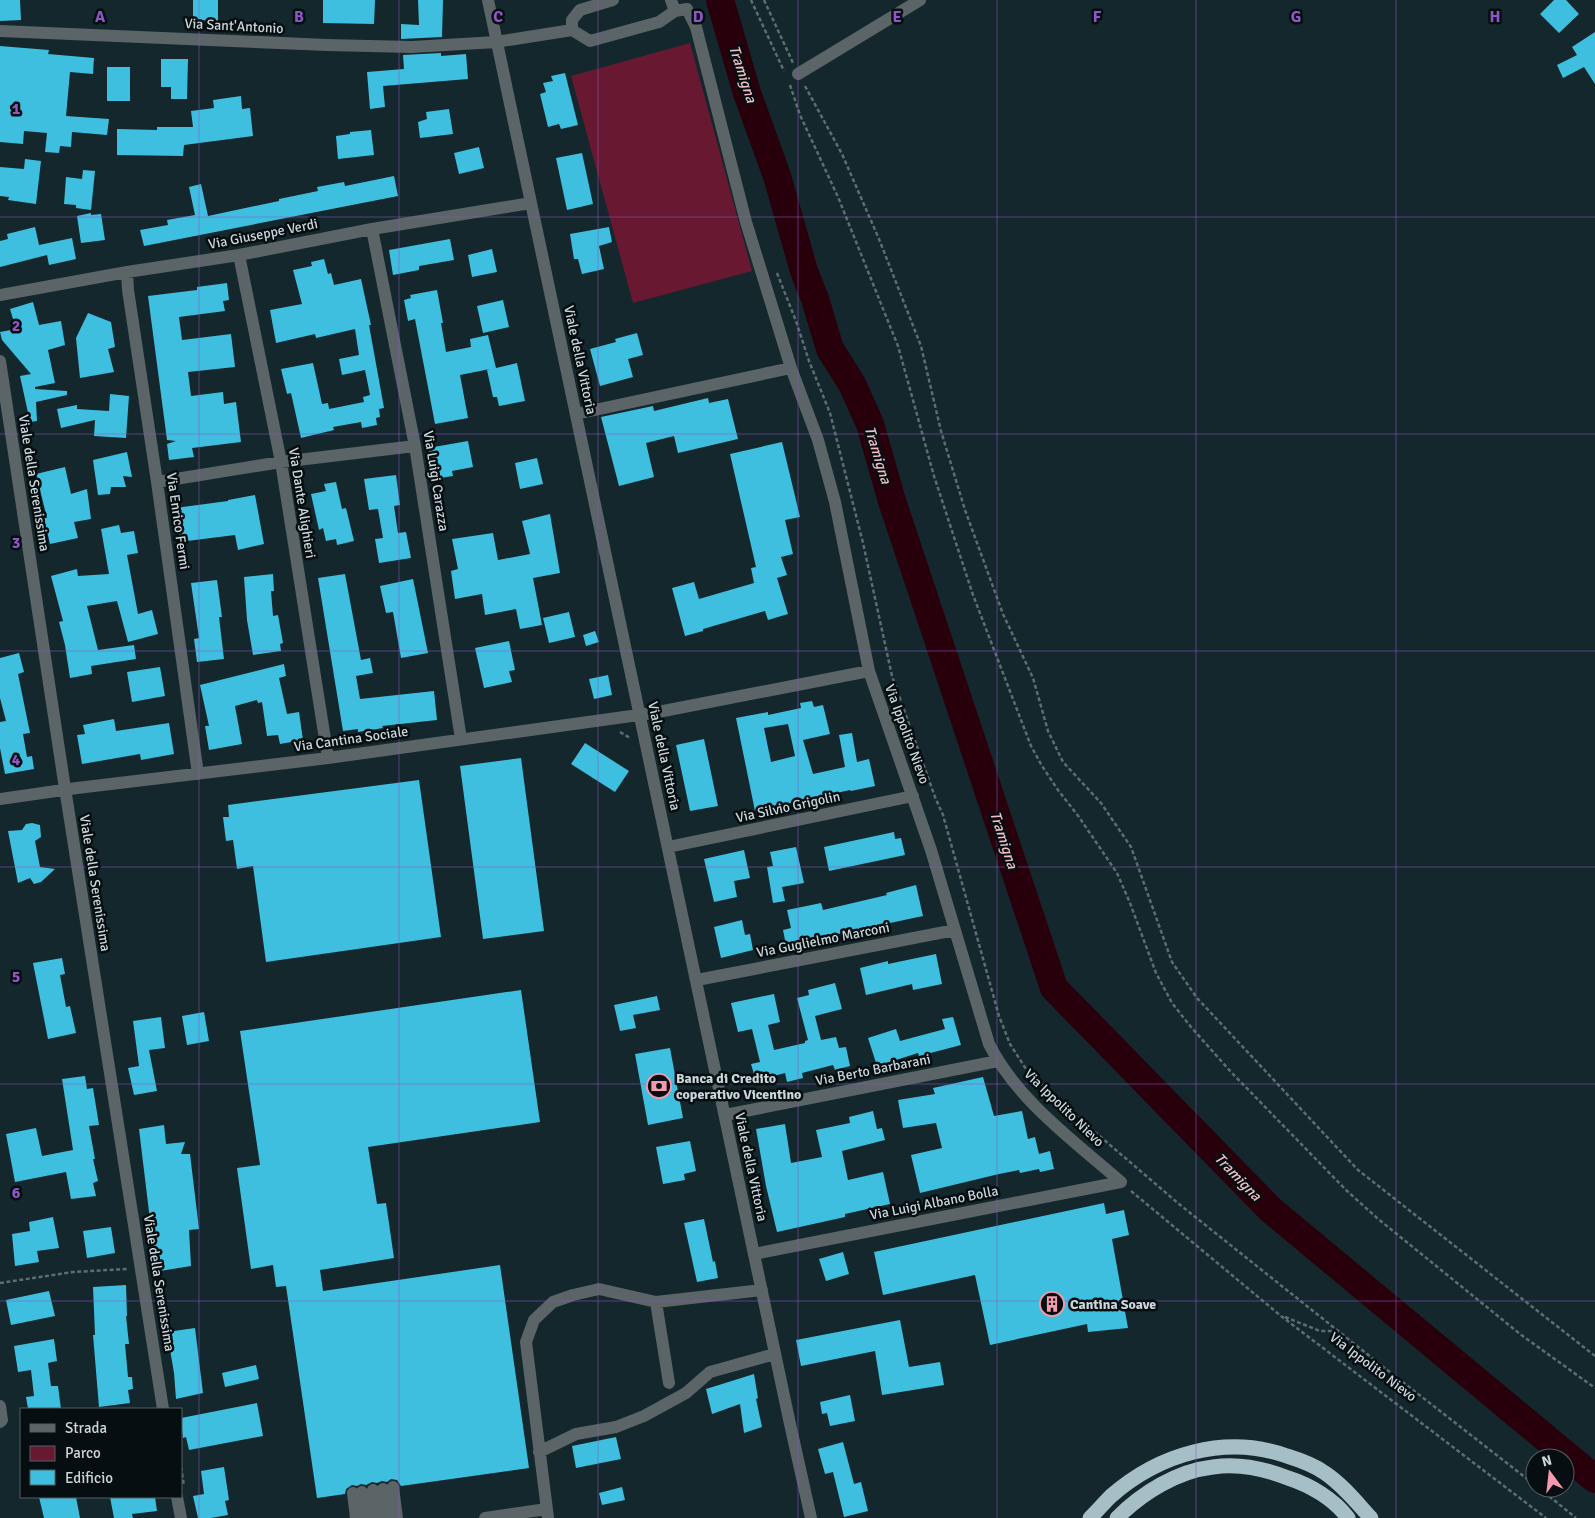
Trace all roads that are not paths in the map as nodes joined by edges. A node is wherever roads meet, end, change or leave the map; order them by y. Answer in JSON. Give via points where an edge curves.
{"nodes":[{"id":1,"x":488,"y":0,"type":"edge"},
{"id":2,"x":613,"y":0,"type":"edge"},
{"id":3,"x":920,"y":0,"type":"edge"},
{"id":4,"x":672,"y":5,"type":"edge"},
{"id":5,"x":572,"y":30,"type":"junction"},
{"id":6,"x":0,"y":31,"type":"edge"},
{"id":7,"x":496,"y":42,"type":"junction"},
{"id":8,"x":798,"y":74,"type":"road end"},
{"id":9,"x":531,"y":203,"type":"junction"},
{"id":10,"x":372,"y":229,"type":"junction"},
{"id":11,"x":239,"y":255,"type":"junction"},
{"id":12,"x":127,"y":272,"type":"junction"},
{"id":13,"x":0,"y":295,"type":"edge"},
{"id":14,"x":0,"y":362,"type":"edge"},
{"id":15,"x":791,"y":368,"type":"junction"},
{"id":16,"x":576,"y":414,"type":"junction"},
{"id":17,"x":416,"y":446,"type":"junction"},
{"id":18,"x":281,"y":462,"type":"junction"},
{"id":19,"x":158,"y":482,"type":"junction"},
{"id":20,"x":869,"y":671,"type":"junction"},
{"id":21,"x":640,"y":715,"type":"junction"},
{"id":22,"x":461,"y":739,"type":"junction"},
{"id":23,"x":328,"y":758,"type":"junction"},
{"id":24,"x":198,"y":774,"type":"junction"},
{"id":25,"x":66,"y":790,"type":"junction"},
{"id":26,"x":914,"y":796,"type":"junction"},
{"id":27,"x":0,"y":800,"type":"edge"},
{"id":28,"x":668,"y":847,"type":"junction"},
{"id":29,"x":954,"y":930,"type":"junction"},
{"id":30,"x":697,"y":980,"type":"junction"},
{"id":31,"x":998,"y":1061,"type":"junction"},
{"id":32,"x":725,"y":1115,"type":"junction"},
{"id":33,"x":1121,"y":1182,"type":"joint"},
{"id":34,"x":754,"y":1254,"type":"junction"},
{"id":35,"x":762,"y":1290,"type":"junction"},
{"id":36,"x":656,"y":1302,"type":"junction"},
{"id":37,"x":776,"y":1354,"type":"junction"},
{"id":38,"x":670,"y":1383,"type":"dead end"},
{"id":39,"x":0,"y":1406,"type":"edge"},
{"id":40,"x":163,"y":1408,"type":"edge"},
{"id":41,"x":0,"y":1422,"type":"edge"},
{"id":42,"x":539,"y":1452,"type":"junction"},
{"id":43,"x":373,"y":1490,"type":"junction"},
{"id":44,"x":177,"y":1498,"type":"edge"},
{"id":45,"x":547,"y":1513,"type":"edge"},
{"id":46,"x":181,"y":1518,"type":"edge"},
{"id":47,"x":356,"y":1518,"type":"edge"},
{"id":48,"x":360,"y":1518,"type":"edge"},
{"id":49,"x":366,"y":1518,"type":"edge"},
{"id":50,"x":371,"y":1518,"type":"edge"},
{"id":51,"x":376,"y":1518,"type":"edge"},
{"id":52,"x":381,"y":1518,"type":"edge"},
{"id":53,"x":386,"y":1518,"type":"edge"},
{"id":54,"x":392,"y":1518,"type":"edge"},
{"id":55,"x":397,"y":1518,"type":"edge"},
{"id":56,"x":485,"y":1518,"type":"edge"},
{"id":57,"x":811,"y":1518,"type":"edge"},
{"id":58,"x":1090,"y":1518,"type":"edge"},
{"id":59,"x":1117,"y":1518,"type":"edge"},
{"id":60,"x":1348,"y":1518,"type":"edge"},
{"id":61,"x":1372,"y":1518,"type":"edge"}],
"edges":[{"from":1,"to":7,"type":"street","name":"Viale della Vittoria"},
{"from":2,"to":5,"type":"street","via":[[580,10],[572,20]]},
{"from":3,"to":8,"type":"street"},
{"from":4,"to":5,"type":"street","via":[[659,22],[590,41]]},
{"from":4,"to":15,"type":"street","via":[[687,9],[696,27],[746,222]]},
{"from":5,"to":7,"type":"street","name":"Via Sant'Antonio"},
{"from":6,"to":7,"type":"street","name":"Via Sant'Antonio","via":[[402,47]]},
{"from":7,"to":9,"type":"street","name":"Viale della Vittoria"},
{"from":9,"to":10,"type":"street","name":"Via Giuseppe Verdi"},
{"from":9,"to":16,"type":"street","name":"Viale della Vittoria"},
{"from":10,"to":11,"type":"street","name":"Via Giuseppe Verdi"},
{"from":10,"to":17,"type":"street","name":"Via Luigi Carazza"},
{"from":11,"to":12,"type":"street","name":"Via Giuseppe Verdi"},
{"from":11,"to":18,"type":"street","name":"Via Dante Alighieri"},
{"from":12,"to":13,"type":"street","name":"Via Giuseppe Verdi"},
{"from":12,"to":19,"type":"street","name":"Via Enrico Fermi"},
{"from":14,"to":25,"type":"street","name":"Viale della Serenissima"},
{"from":15,"to":16,"type":"street"},
{"from":15,"to":20,"type":"street","via":[[818,440],[835,502]]},
{"from":16,"to":21,"type":"street","name":"Viale della Vittoria"},
{"from":17,"to":18,"type":"street"},
{"from":17,"to":22,"type":"street","name":"Via Luigi Carazza"},
{"from":18,"to":19,"type":"street"},
{"from":18,"to":23,"type":"street","name":"Via Dante Alighieri"},
{"from":19,"to":24,"type":"street","name":"Via Enrico Fermi"},
{"from":20,"to":21,"type":"street","name":"Via Ippolito Nievo"},
{"from":20,"to":26,"type":"street","name":"Via Ippolito Nievo"},
{"from":21,"to":22,"type":"street","name":"Via Cantina Sociale"},
{"from":21,"to":28,"type":"street","name":"Viale della Vittoria"},
{"from":22,"to":23,"type":"street","name":"Via Cantina Sociale"},
{"from":23,"to":24,"type":"street","name":"Via Cantina Sociale"},
{"from":24,"to":25,"type":"street","name":"Via Cantina Sociale"},
{"from":25,"to":27,"type":"street","name":"Via Cantina Sociale"},
{"from":25,"to":40,"type":"street","name":"Viale della Serenissima"},
{"from":26,"to":28,"type":"street","name":"Via Silvio Grigolin"},
{"from":26,"to":29,"type":"street","name":"Via Ippolito Nievo"},
{"from":28,"to":30,"type":"street","name":"Viale della Vittoria"},
{"from":29,"to":30,"type":"street","name":"Via Guglielmo Marconi"},
{"from":29,"to":31,"type":"street","name":"Via Ippolito Nievo","via":[[989,1044]]},
{"from":30,"to":32,"type":"street","name":"Viale della Vittoria"},
{"from":31,"to":32,"type":"street","name":"Via Berto Barbarani"},
{"from":31,"to":33,"type":"street","name":"Via Ippolito Nievo","via":[[1035,1106]]},
{"from":32,"to":34,"type":"street","name":"Viale della Vittoria"},
{"from":33,"to":34,"type":"street","name":"Via Luigi Albano Bolla"},
{"from":34,"to":35,"type":"street","name":"Viale della Vittoria"},
{"from":35,"to":36,"type":"street"},
{"from":35,"to":37,"type":"street","name":"Viale della Vittoria"},
{"from":36,"to":38,"type":"street"},
{"from":36,"to":42,"type":"street","via":[[599,1289],[553,1302],[534,1320],[526,1342]]},
{"from":37,"to":42,"type":"street","via":[[710,1372],[686,1393],[644,1416],[616,1428],[576,1434]]},
{"from":37,"to":57,"type":"street","name":"Viale della Vittoria"},
{"from":39,"to":41,"type":"street"},
{"from":42,"to":45,"type":"street"},
{"from":43,"to":47,"type":"street"},
{"from":43,"to":48,"type":"street"},
{"from":43,"to":49,"type":"street"},
{"from":43,"to":50,"type":"street"},
{"from":43,"to":51,"type":"street"},
{"from":43,"to":52,"type":"street"},
{"from":43,"to":53,"type":"street"},
{"from":43,"to":54,"type":"street"},
{"from":43,"to":55,"type":"street"},
{"from":44,"to":46,"type":"street"},
{"from":45,"to":56,"type":"street"},
{"from":58,"to":61,"type":"highway","via":[[1134,1478],[1160,1464],[1184,1454],[1229,1446],[1273,1451],[1311,1465],[1326,1473]]},
{"from":59,"to":60,"type":"highway","via":[[1149,1491],[1178,1476],[1230,1466],[1273,1472],[1304,1483],[1325,1496]]}]}
